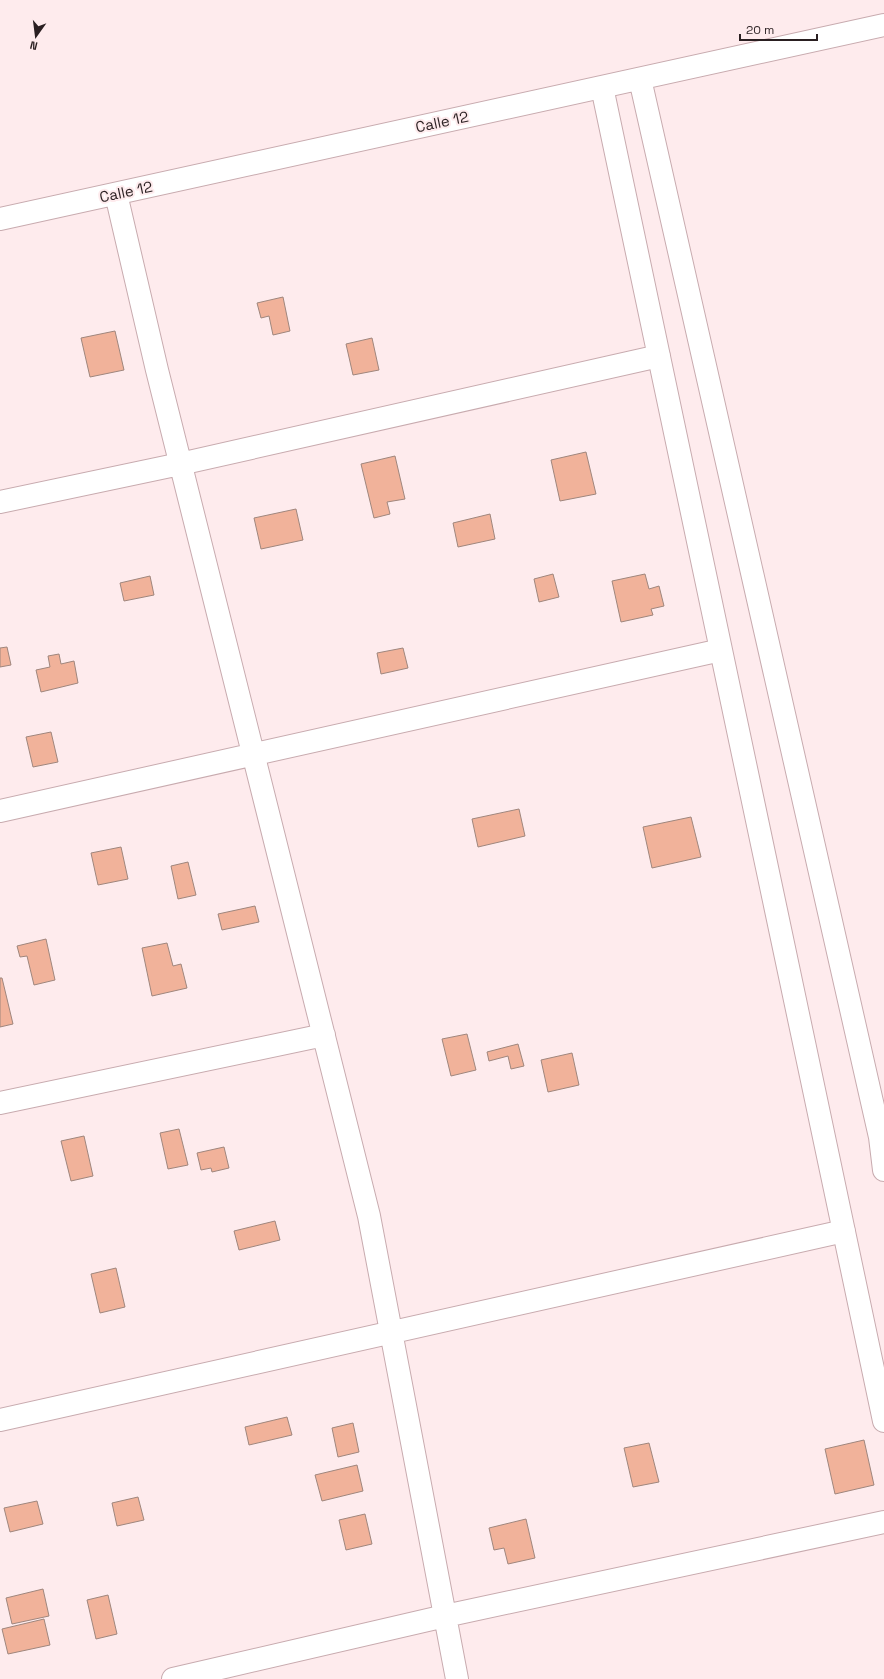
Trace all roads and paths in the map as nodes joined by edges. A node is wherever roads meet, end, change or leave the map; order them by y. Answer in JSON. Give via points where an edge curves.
{"nodes":[{"id":1,"x":884,"y":25,"type":"edge"},
{"id":2,"x":640,"y":79,"type":"junction"},
{"id":3,"x":602,"y":87,"type":"junction"},
{"id":4,"x":116,"y":194,"type":"junction"},
{"id":5,"x":0,"y":219,"type":"edge"},
{"id":6,"x":659,"y":356,"type":"junction"},
{"id":7,"x":180,"y":464,"type":"junction"},
{"id":8,"x":0,"y":502,"type":"edge"},
{"id":9,"x":721,"y":650,"type":"junction"},
{"id":10,"x":254,"y":754,"type":"junction"},
{"id":11,"x":0,"y":811,"type":"edge"},
{"id":12,"x":324,"y":1035,"type":"junction"},
{"id":13,"x":0,"y":1103,"type":"edge"},
{"id":14,"x":884,"y":1170,"type":"edge"},
{"id":15,"x":844,"y":1231,"type":"junction"},
{"id":16,"x":392,"y":1332,"type":"junction"},
{"id":17,"x":0,"y":1420,"type":"edge"},
{"id":18,"x":884,"y":1421,"type":"edge"},
{"id":19,"x":884,"y":1522,"type":"edge"},
{"id":20,"x":445,"y":1616,"type":"junction"},
{"id":21,"x":173,"y":1679,"type":"edge"},
{"id":22,"x":457,"y":1679,"type":"edge"}],
"edges":[{"from":1,"to":2,"type":"street","name":"Calle 12"},
{"from":2,"to":3,"type":"street","name":"Calle 12"},
{"from":2,"to":14,"type":"street","via":[[880,1137]]},
{"from":3,"to":4,"type":"street","name":"Calle 12"},
{"from":3,"to":6,"type":"street"},
{"from":4,"to":5,"type":"street","name":"Calle 12"},
{"from":4,"to":7,"type":"street"},
{"from":6,"to":7,"type":"street"},
{"from":6,"to":9,"type":"street"},
{"from":7,"to":8,"type":"street"},
{"from":7,"to":10,"type":"street"},
{"from":9,"to":10,"type":"street"},
{"from":9,"to":15,"type":"street"},
{"from":10,"to":11,"type":"street"},
{"from":10,"to":12,"type":"street"},
{"from":12,"to":13,"type":"street"},
{"from":12,"to":16,"type":"street","via":[[370,1216]]},
{"from":15,"to":16,"type":"street"},
{"from":15,"to":18,"type":"street"},
{"from":16,"to":17,"type":"street"},
{"from":16,"to":20,"type":"street"},
{"from":19,"to":20,"type":"street"},
{"from":20,"to":21,"type":"street"},
{"from":20,"to":22,"type":"street"}]}
